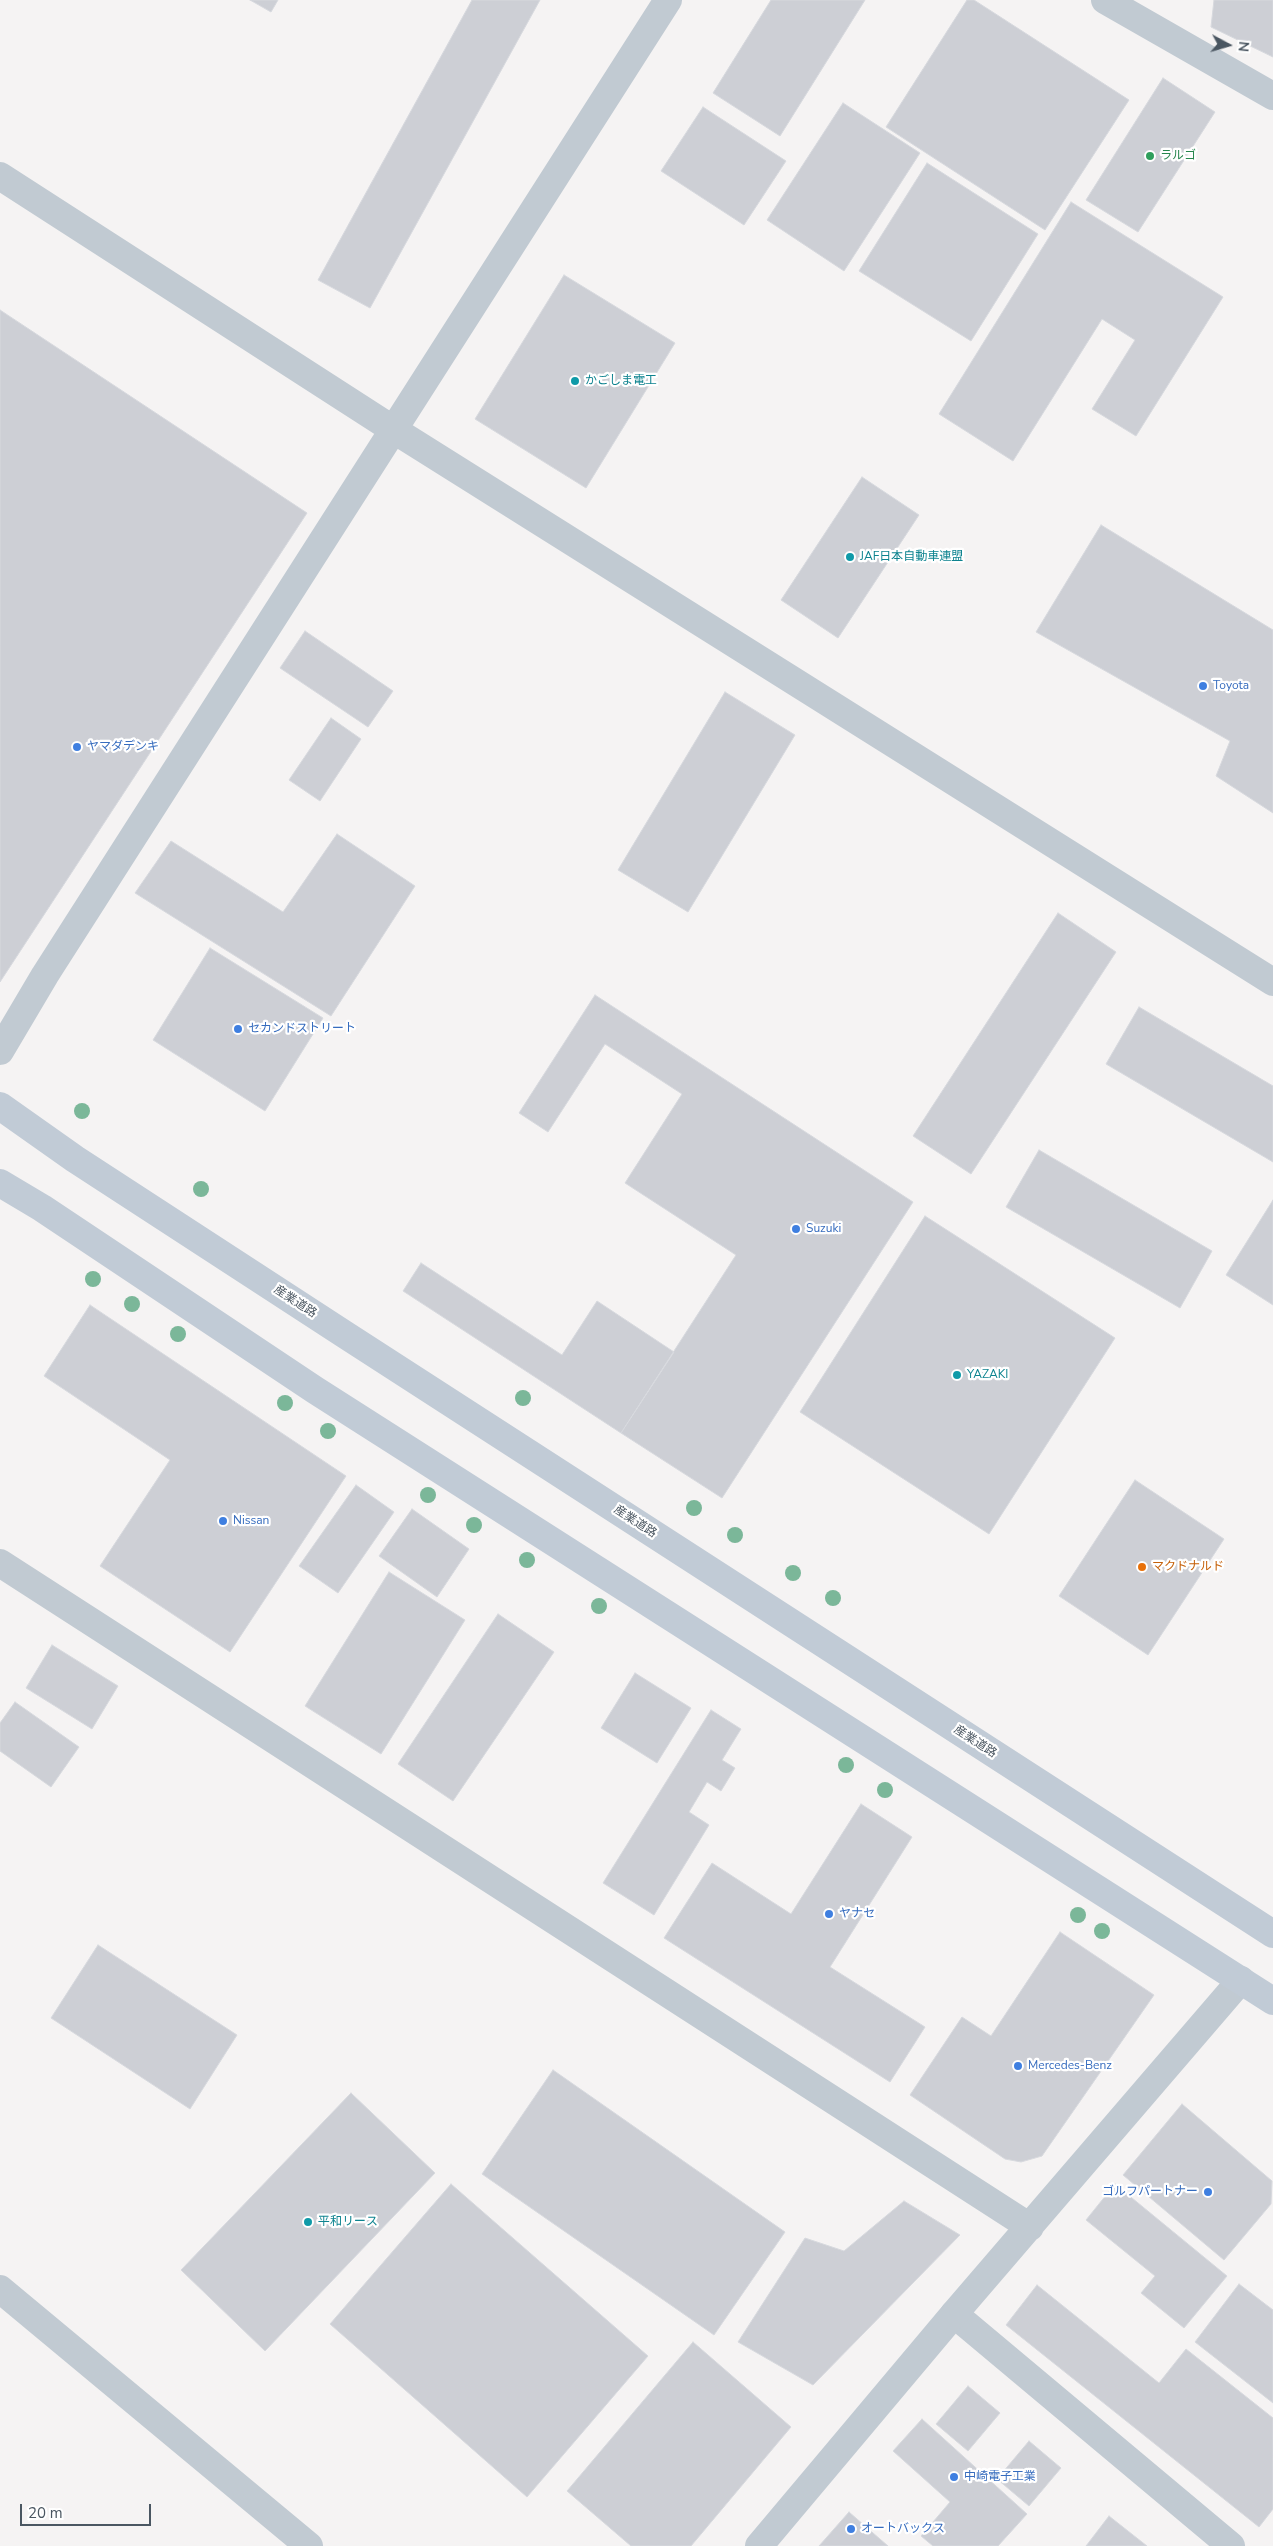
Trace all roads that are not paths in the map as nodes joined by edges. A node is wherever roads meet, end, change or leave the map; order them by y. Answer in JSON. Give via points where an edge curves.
{"nodes":[{"id":1,"x":668,"y":0,"type":"edge"},
{"id":2,"x":1105,"y":0,"type":"edge"},
{"id":3,"x":1273,"y":96,"type":"edge"},
{"id":4,"x":0,"y":176,"type":"edge"},
{"id":5,"x":394,"y":430,"type":"junction"},
{"id":6,"x":1273,"y":982,"type":"edge"},
{"id":7,"x":0,"y":1050,"type":"edge"},
{"id":8,"x":0,"y":1106,"type":"edge"},
{"id":9,"x":0,"y":1182,"type":"edge"},
{"id":10,"x":0,"y":1563,"type":"edge"},
{"id":11,"x":1269,"y":1928,"type":"edge"},
{"id":12,"x":1241,"y":1980,"type":"junction"},
{"id":13,"x":1273,"y":2001,"type":"edge"},
{"id":14,"x":1030,"y":2227,"type":"junction"},
{"id":15,"x":0,"y":2289,"type":"edge"},
{"id":16,"x":954,"y":2314,"type":"junction"},
{"id":17,"x":309,"y":2546,"type":"edge"},
{"id":18,"x":758,"y":2546,"type":"edge"},
{"id":19,"x":1231,"y":2546,"type":"edge"}],
"edges":[{"from":1,"to":5,"type":"street"},
{"from":2,"to":3,"type":"street"},
{"from":4,"to":5,"type":"street"},
{"from":5,"to":6,"type":"street"},
{"from":5,"to":7,"type":"street"},
{"from":8,"to":11,"type":"main road","name":"産業道路","via":[[83,1164]]},
{"from":9,"to":12,"type":"main road","via":[[316,1390]]},
{"from":10,"to":14,"type":"street"},
{"from":12,"to":13,"type":"main road"},
{"from":12,"to":14,"type":"street"},
{"from":14,"to":16,"type":"street"},
{"from":15,"to":17,"type":"street"},
{"from":16,"to":18,"type":"street"},
{"from":16,"to":19,"type":"street"}]}
